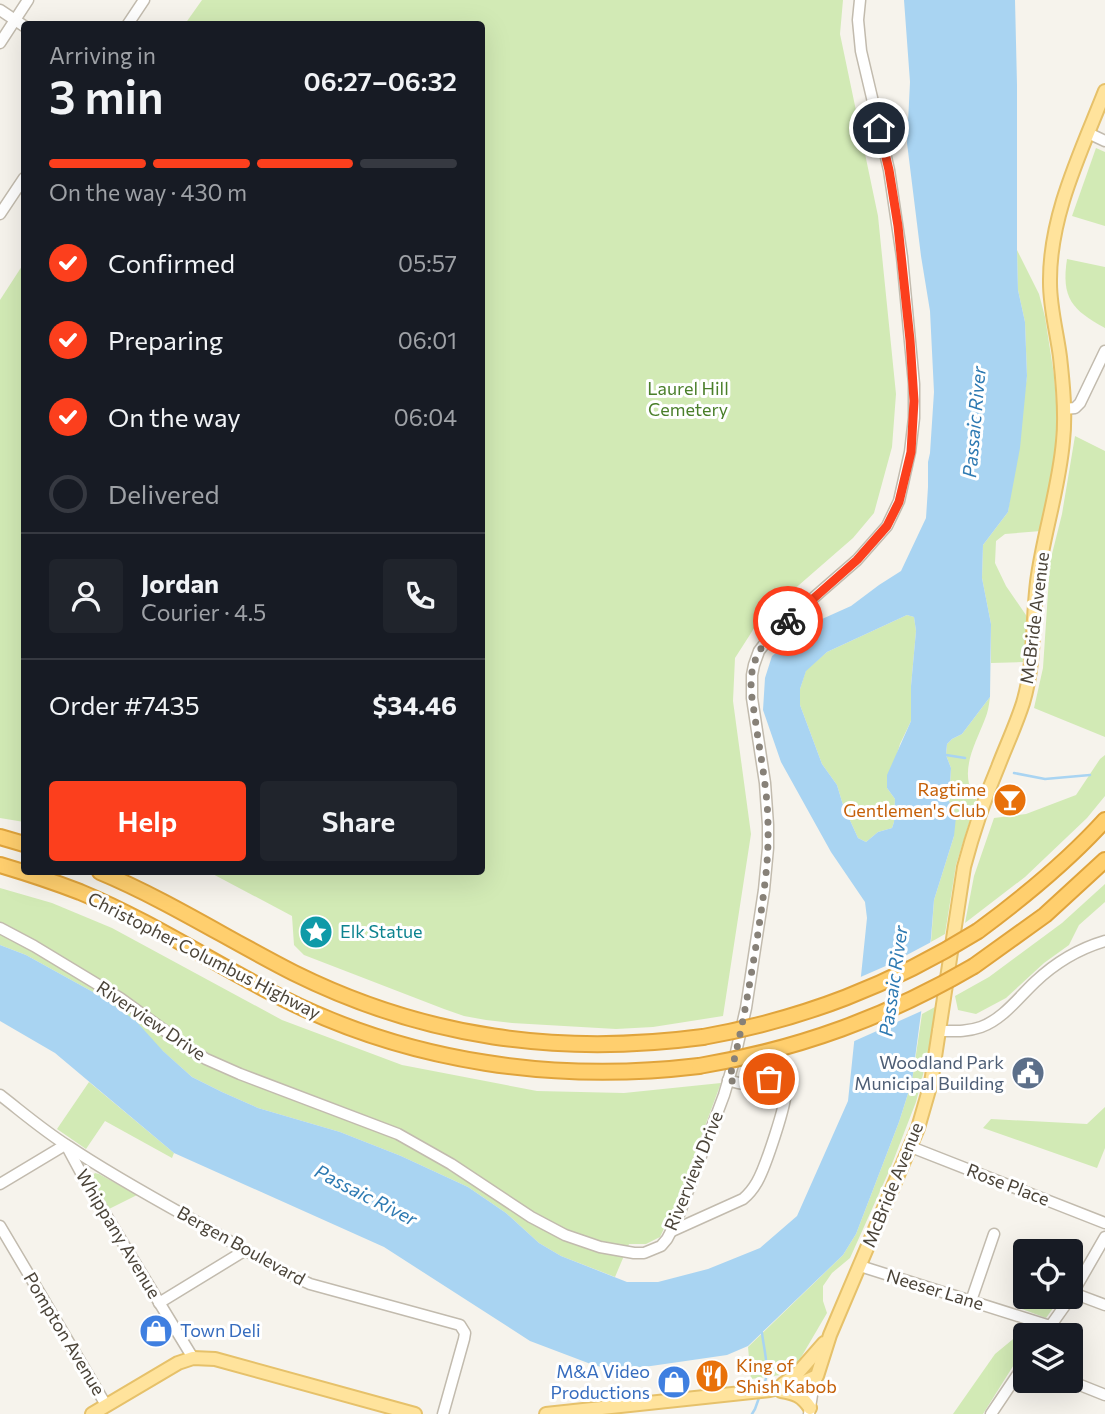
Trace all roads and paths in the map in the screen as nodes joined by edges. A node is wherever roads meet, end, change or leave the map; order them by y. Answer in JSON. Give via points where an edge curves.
{"nodes":[{"id":1,"x":28,"y":0,"type":"edge"},
{"id":2,"x":144,"y":0,"type":"edge"},
{"id":3,"x":860,"y":0,"type":"edge"},
{"id":4,"x":0,"y":10,"type":"edge"},
{"id":5,"x":15,"y":20,"type":"junction"},
{"id":6,"x":130,"y":21,"type":"edge"},
{"id":7,"x":21,"y":24,"type":"edge"},
{"id":8,"x":0,"y":43,"type":"edge"},
{"id":9,"x":1105,"y":91,"type":"edge"},
{"id":10,"x":1088,"y":133,"type":"junction"},
{"id":11,"x":1105,"y":141,"type":"edge"},
{"id":12,"x":21,"y":182,"type":"edge"},
{"id":13,"x":0,"y":214,"type":"edge"},
{"id":14,"x":1105,"y":351,"type":"edge"},
{"id":15,"x":1064,"y":409,"type":"junction"},
{"id":16,"x":1105,"y":820,"type":"edge"},
{"id":17,"x":0,"y":837,"type":"edge"},
{"id":18,"x":21,"y":843,"type":"edge"},
{"id":19,"x":1105,"y":860,"type":"edge"},
{"id":20,"x":0,"y":865,"type":"edge"},
{"id":21,"x":21,"y":872,"type":"edge"},
{"id":22,"x":31,"y":875,"type":"edge"},
{"id":23,"x":106,"y":875,"type":"edge"},
{"id":24,"x":0,"y":928,"type":"edge"},
{"id":25,"x":1105,"y":941,"type":"edge"},
{"id":26,"x":938,"y":1031,"type":"junction"},
{"id":27,"x":729,"y":1080,"type":"junction"},
{"id":28,"x":0,"y":1095,"type":"edge"},
{"id":29,"x":65,"y":1145,"type":"junction"},
{"id":30,"x":911,"y":1147,"type":"junction"},
{"id":31,"x":0,"y":1184,"type":"edge"},
{"id":32,"x":1105,"y":1223,"type":"edge"},
{"id":33,"x":0,"y":1226,"type":"edge"},
{"id":34,"x":672,"y":1231,"type":"junction"},
{"id":35,"x":994,"y":1234,"type":"dead end"},
{"id":36,"x":1105,"y":1237,"type":"edge"},
{"id":37,"x":244,"y":1251,"type":"junction"},
{"id":38,"x":860,"y":1266,"type":"junction"},
{"id":39,"x":1083,"y":1276,"type":"edge"},
{"id":40,"x":1083,"y":1298,"type":"edge"},
{"id":41,"x":971,"y":1301,"type":"junction"},
{"id":42,"x":159,"y":1303,"type":"junction"},
{"id":43,"x":1105,"y":1305,"type":"edge"},
{"id":44,"x":1041,"y":1323,"type":"edge"},
{"id":45,"x":830,"y":1335,"type":"junction"},
{"id":46,"x":193,"y":1358,"type":"junction"},
{"id":47,"x":817,"y":1376,"type":"junction"},
{"id":48,"x":1013,"y":1381,"type":"edge"},
{"id":49,"x":1083,"y":1386,"type":"edge"},
{"id":50,"x":770,"y":1390,"type":"junction"},
{"id":51,"x":1105,"y":1395,"type":"edge"},
{"id":52,"x":106,"y":1405,"type":"junction"},
{"id":53,"x":809,"y":1411,"type":"edge"},
{"id":54,"x":92,"y":1414,"type":"edge"},
{"id":55,"x":415,"y":1414,"type":"edge"},
{"id":56,"x":443,"y":1414,"type":"edge"},
{"id":57,"x":546,"y":1414,"type":"edge"},
{"id":58,"x":991,"y":1414,"type":"edge"}],
"edges":[{"from":1,"to":5,"type":"street"},
{"from":2,"to":6,"type":"street"},
{"from":3,"to":27,"type":"street","name":"Riverview Drive","via":[[861,51],[898,226],[914,384],[913,434],[904,486],[887,526],[857,560],[772,634],[754,664],[752,698],[766,793],[768,848],[746,1008]]},
{"from":4,"to":5,"type":"street"},
{"from":5,"to":7,"type":"street"},
{"from":5,"to":8,"type":"street"},
{"from":9,"to":10,"type":"main road","name":"McBride Avenue"},
{"from":10,"to":11,"type":"street"},
{"from":10,"to":15,"type":"main road","name":"McBride Avenue","via":[[1059,213],[1050,270]]},
{"from":12,"to":13,"type":"street"},
{"from":14,"to":15,"type":"street","via":[[1080,403]]},
{"from":15,"to":26,"type":"main road","name":"McBride Avenue","via":[[1064,440],[1042,550],[1028,681],[966,857]]},
{"from":16,"to":23,"type":"highway","name":"Christopher Columbus Highway","bridge":true,"via":[[1040,884],[978,931],[908,971],[843,1000],[778,1021],[703,1037],[622,1045],[491,1036],[410,1018],[297,974]]},
{"from":17,"to":18,"type":"highway"},
{"from":19,"to":22,"type":"highway","name":"Christopher Columbus Highway","bridge":true,"via":[[1045,915],[974,965],[914,999],[786,1048],[699,1066],[624,1072],[520,1068],[400,1044],[293,1003],[136,919]]},
{"from":20,"to":21,"type":"highway","name":"Christopher Columbus Highway","bridge":true},
{"from":24,"to":34,"type":"street","name":"Riverview Drive","via":[[110,992],[206,1059],[398,1134],[565,1235],[600,1247],[644,1252],[661,1246]]},
{"from":25,"to":26,"type":"street","via":[[1065,958],[989,1023],[969,1030]]},
{"from":26,"to":30,"type":"main road","name":"McBride Avenue","via":[[931,1083]]},
{"from":27,"to":34,"type":"street","name":"Riverview Drive"},
{"from":27,"to":34,"type":"street","via":[[743,1084],[769,1079],[786,1087],[786,1101],[760,1177],[743,1199]]},
{"from":28,"to":29,"type":"street","name":"Bergen Boulevard"},
{"from":29,"to":31,"type":"street"},
{"from":29,"to":37,"type":"street","name":"Bergen Boulevard"},
{"from":29,"to":42,"type":"street","name":"Whippany Avenue"},
{"from":30,"to":32,"type":"street","name":"Rose Place"},
{"from":30,"to":38,"type":"main road","name":"McBride Avenue"},
{"from":33,"to":52,"type":"street","name":"Pompton Avenue"},
{"from":35,"to":41,"type":"street"},
{"from":36,"to":39,"type":"street"},
{"from":37,"to":42,"type":"street"},
{"from":37,"to":56,"type":"street","name":"Bergen Boulevard","via":[[310,1284],[460,1325],[464,1339]]},
{"from":38,"to":41,"type":"street","name":"Neeser Lane"},
{"from":38,"to":45,"type":"main road","name":"McBride Avenue"},
{"from":40,"to":43,"type":"street"},
{"from":41,"to":44,"type":"street","name":"Neeser Lane"},
{"from":42,"to":46,"type":"street","name":"Whippany Avenue"},
{"from":45,"to":47,"type":"main road","name":"McBride Avenue"},
{"from":45,"to":50,"type":"main road","name":"McBride Avenue","via":[[789,1382]]},
{"from":46,"to":52,"type":"main road"},
{"from":46,"to":55,"type":"main road","via":[[215,1359]]},
{"from":47,"to":50,"type":"main road","name":"McBride Avenue"},
{"from":47,"to":53,"type":"street"},
{"from":48,"to":58,"type":"street"},
{"from":49,"to":51,"type":"street"},
{"from":50,"to":53,"type":"main road","via":[[794,1393],[803,1398]]},
{"from":50,"to":57,"type":"main road","name":"McBride Avenue"},
{"from":52,"to":54,"type":"main road"}]}
